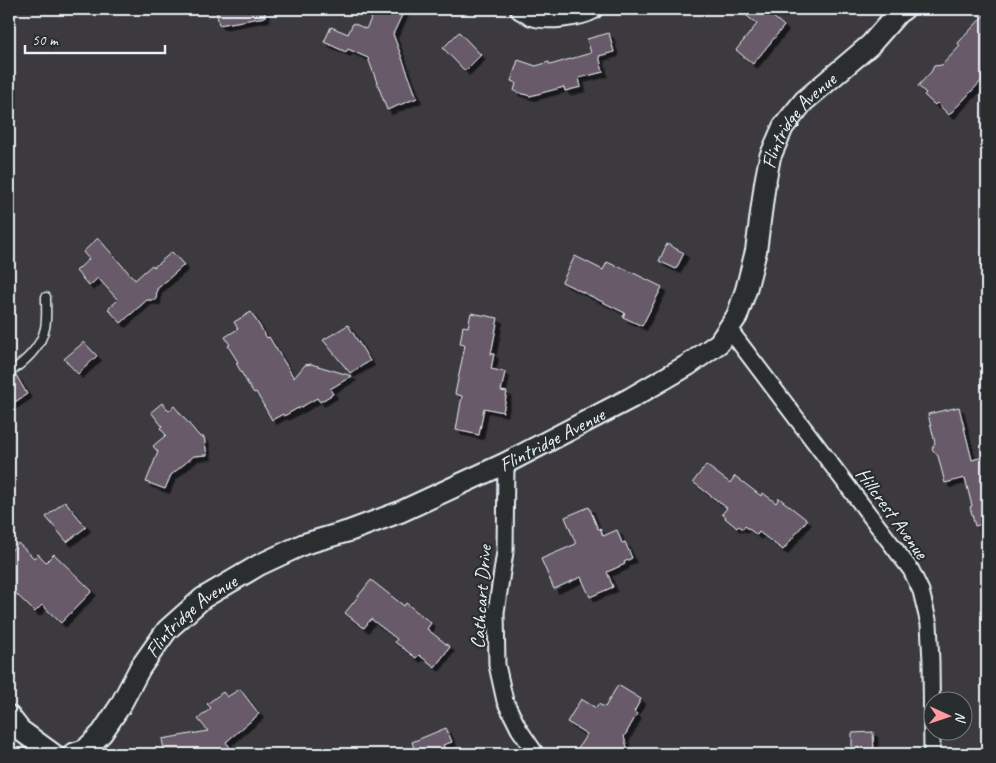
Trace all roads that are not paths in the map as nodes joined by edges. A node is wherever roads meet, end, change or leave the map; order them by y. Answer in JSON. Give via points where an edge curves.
{"nodes":[{"id":1,"x":521,"y":9,"type":"edge"},
{"id":2,"x":592,"y":9,"type":"edge"},
{"id":3,"x":904,"y":9,"type":"edge"},
{"id":4,"x":46,"y":297,"type":"dead end"},
{"id":5,"x":729,"y":329,"type":"junction"},
{"id":6,"x":9,"y":373,"type":"edge"},
{"id":7,"x":506,"y":463,"type":"junction"},
{"id":8,"x":9,"y":716,"type":"edge"},
{"id":9,"x":53,"y":754,"type":"edge"},
{"id":10,"x":73,"y":754,"type":"edge"},
{"id":11,"x":536,"y":754,"type":"edge"},
{"id":12,"x":932,"y":754,"type":"edge"}],
"edges":[{"from":1,"to":2,"type":"street","via":[[534,15],[563,17]]},
{"from":3,"to":5,"type":"street","name":"Flintridge Avenue","via":[[870,45],[804,101],[783,128],[770,157],[756,251],[746,290]]},
{"from":4,"to":6,"type":"lane","via":[[45,328],[38,346]]},
{"from":5,"to":7,"type":"street","name":"Flintridge Avenue","via":[[719,343],[688,365]]},
{"from":5,"to":12,"type":"street","name":"Hillcrest Avenue","via":[[911,570],[921,591],[929,624]]},
{"from":7,"to":10,"type":"street","name":"Flintridge Avenue","via":[[400,512],[304,544],[259,565],[203,598],[167,630],[140,668],[102,733],[85,750]]},
{"from":7,"to":11,"type":"street","name":"Cathcart Drive","via":[[504,552],[496,612],[497,665],[505,701],[518,730]]},
{"from":8,"to":9,"type":"street","via":[[20,730]]}]}
